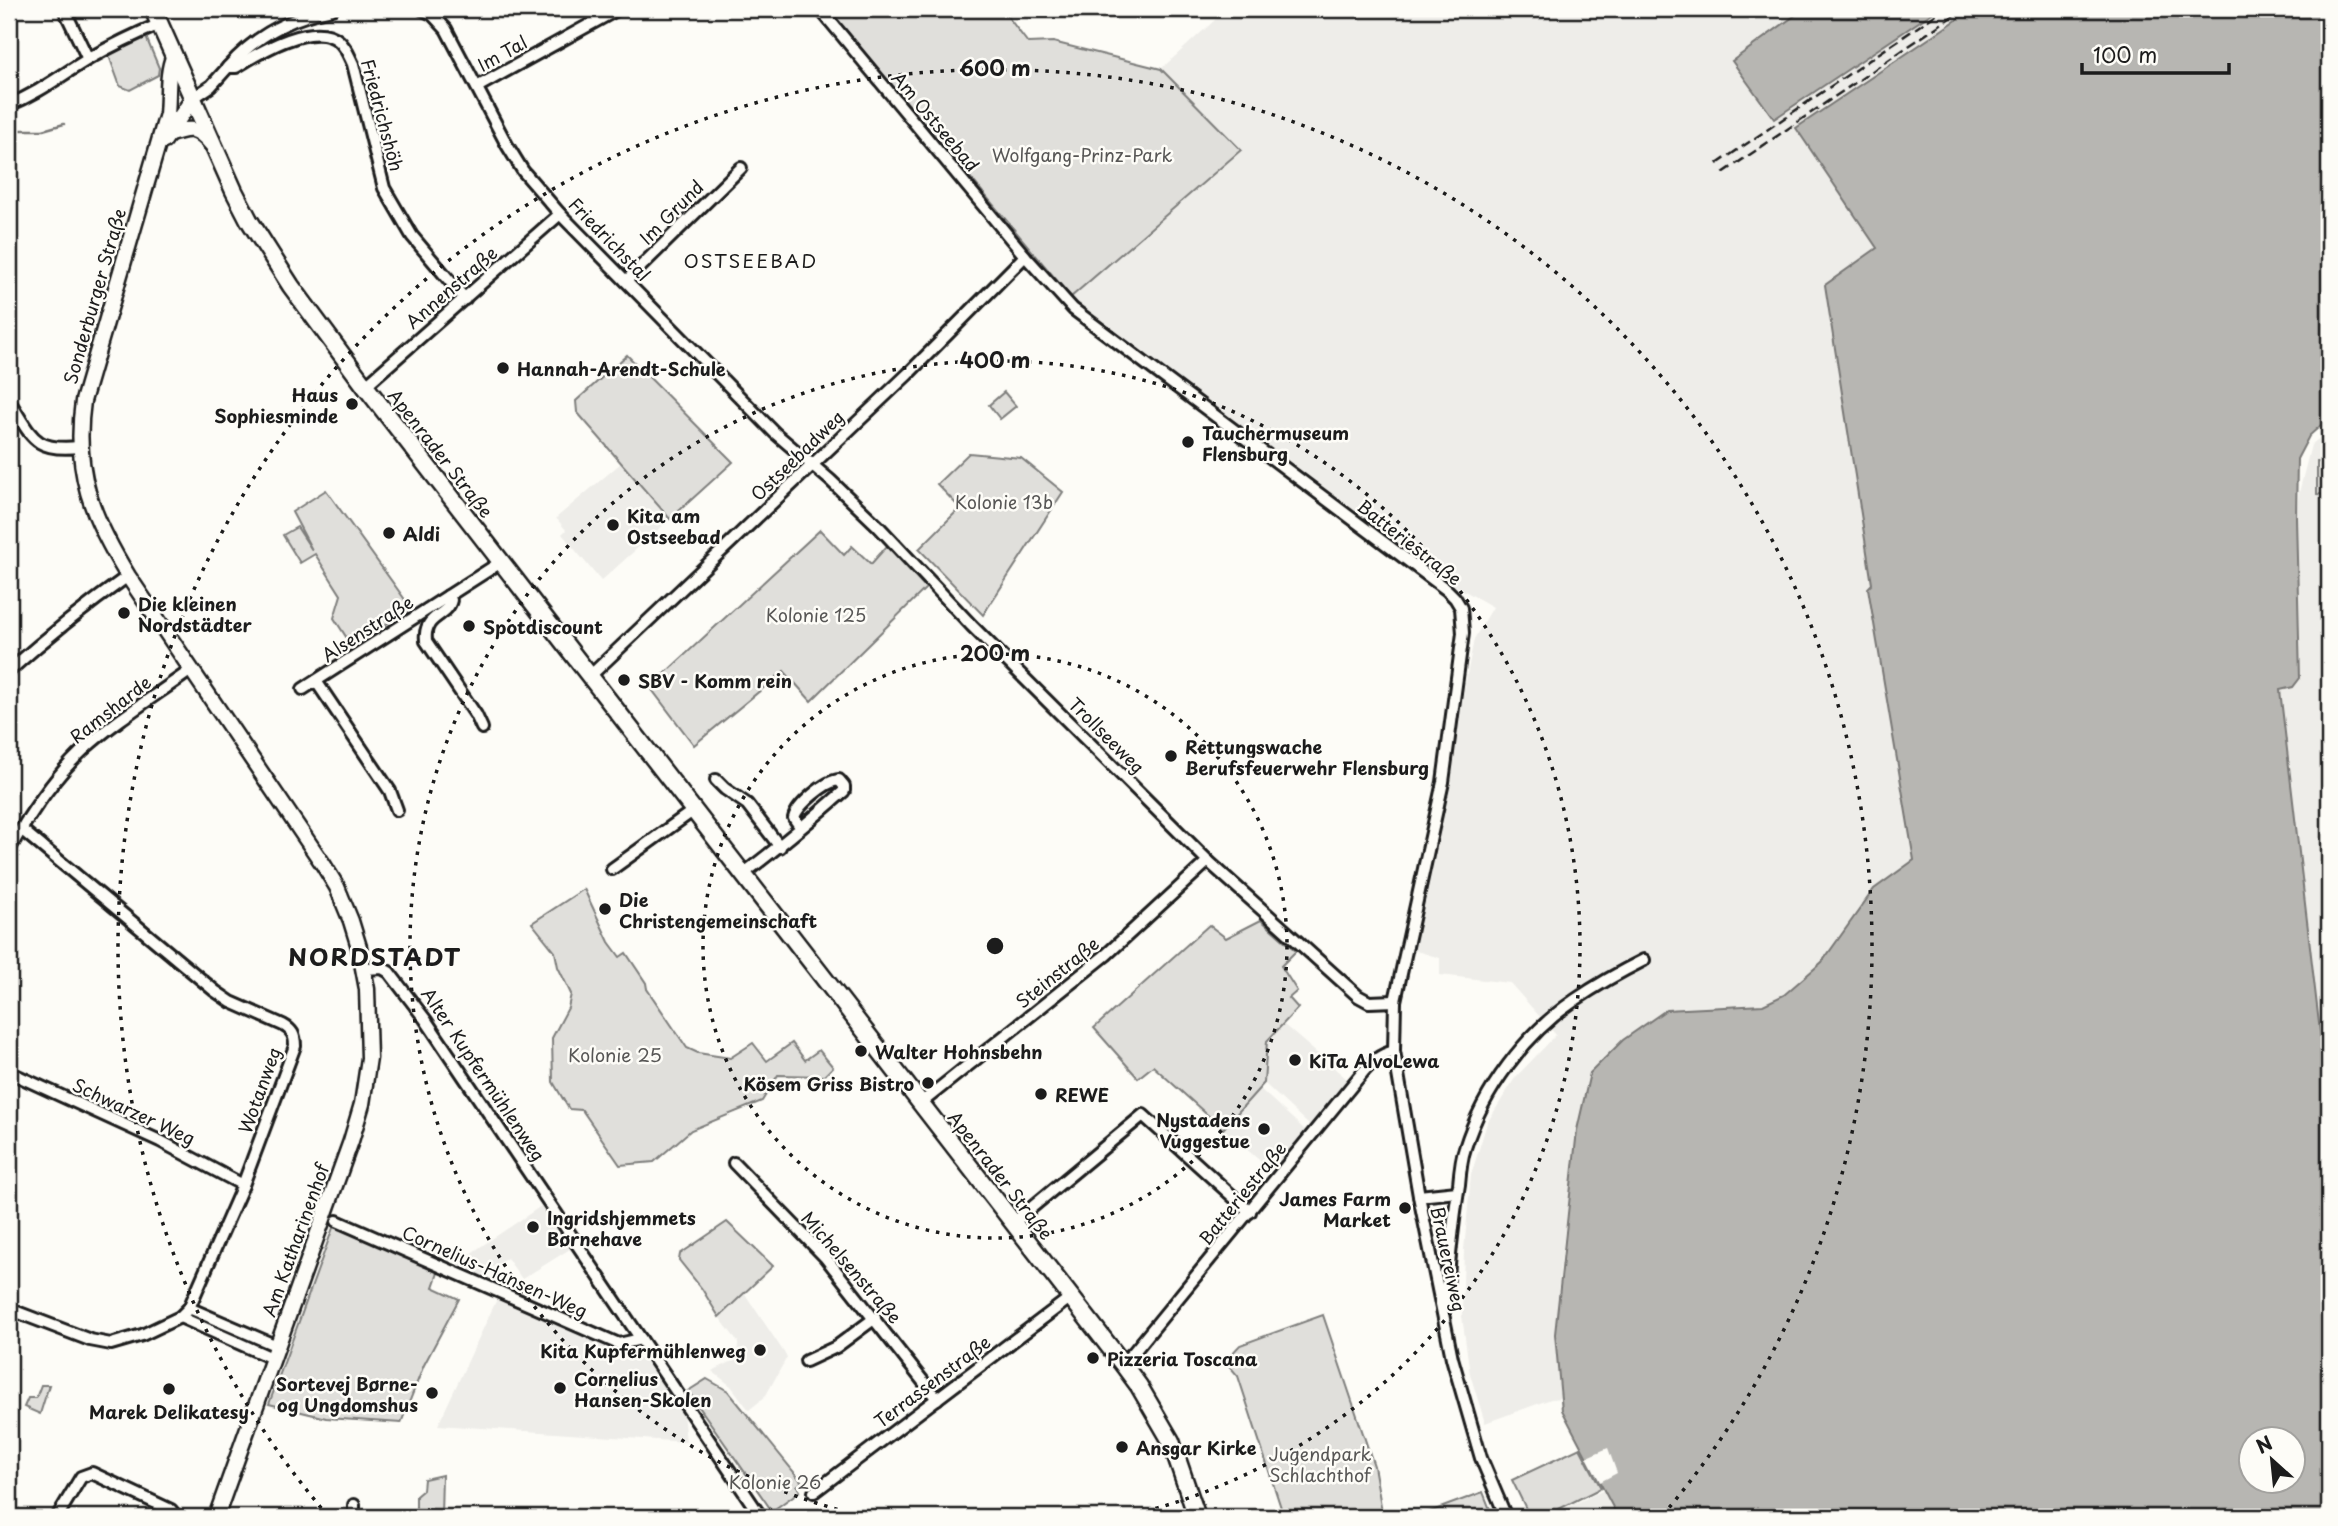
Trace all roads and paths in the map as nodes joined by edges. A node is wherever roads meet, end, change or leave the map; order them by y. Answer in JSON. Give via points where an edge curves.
{"nodes":[{"id":1,"x":64,"y":9,"type":"edge"},
{"id":2,"x":153,"y":9,"type":"edge"},
{"id":3,"x":332,"y":9,"type":"edge"},
{"id":4,"x":422,"y":9,"type":"edge"},
{"id":5,"x":618,"y":9,"type":"edge"},
{"id":6,"x":820,"y":9,"type":"edge"},
{"id":7,"x":160,"y":24,"type":"junction"},
{"id":8,"x":174,"y":55,"type":"junction"},
{"id":9,"x":88,"y":59,"type":"junction"},
{"id":10,"x":229,"y":66,"type":"junction"},
{"id":11,"x":477,"y":87,"type":"junction"},
{"id":12,"x":193,"y":98,"type":"junction"},
{"id":13,"x":9,"y":105,"type":"edge"},
{"id":14,"x":167,"y":114,"type":"junction"},
{"id":15,"x":167,"y":135,"type":"junction"},
{"id":16,"x":216,"y":151,"type":"junction"},
{"id":17,"x":154,"y":157,"type":"junction"},
{"id":18,"x":741,"y":168,"type":"dead end"},
{"id":19,"x":560,"y":214,"type":"junction"},
{"id":20,"x":1025,"y":256,"type":"junction"},
{"id":21,"x":626,"y":281,"type":"junction"},
{"id":22,"x":466,"y":299,"type":"junction"},
{"id":23,"x":365,"y":386,"type":"junction"},
{"id":24,"x":9,"y":401,"type":"edge"},
{"id":25,"x":79,"y":446,"type":"junction"},
{"id":26,"x":811,"y":466,"type":"junction"},
{"id":27,"x":501,"y":562,"type":"junction"},
{"id":28,"x":128,"y":576,"type":"junction"},
{"id":29,"x":448,"y":596,"type":"junction"},
{"id":30,"x":191,"y":670,"type":"junction"},
{"id":31,"x":9,"y":671,"type":"edge"},
{"id":32,"x":590,"y":676,"type":"junction"},
{"id":33,"x":316,"y":681,"type":"junction"},
{"id":34,"x":303,"y":689,"type":"dead end"},
{"id":35,"x":482,"y":728,"type":"dead end"},
{"id":36,"x":716,"y":780,"type":"dead end"},
{"id":37,"x":397,"y":810,"type":"dead end"},
{"id":38,"x":694,"y":810,"type":"junction"},
{"id":39,"x":801,"y":828,"type":"junction"},
{"id":40,"x":21,"y":829,"type":"junction"},
{"id":41,"x":779,"y":846,"type":"junction"},
{"id":42,"x":9,"y":850,"type":"edge"},
{"id":43,"x":1208,"y":861,"type":"junction"},
{"id":44,"x":612,"y":869,"type":"dead end"},
{"id":45,"x":743,"y":874,"type":"junction"},
{"id":46,"x":1644,"y":960,"type":"dead end"},
{"id":47,"x":364,"y":969,"type":"junction"},
{"id":48,"x":1395,"y":1001,"type":"junction"},
{"id":49,"x":1394,"y":1051,"type":"junction"},
{"id":50,"x":9,"y":1073,"type":"edge"},
{"id":51,"x":921,"y":1103,"type":"junction"},
{"id":52,"x":734,"y":1163,"type":"dead end"},
{"id":53,"x":243,"y":1185,"type":"junction"},
{"id":54,"x":1457,"y":1192,"type":"junction"},
{"id":55,"x":1419,"y":1196,"type":"junction"},
{"id":56,"x":1250,"y":1212,"type":"junction"},
{"id":57,"x":337,"y":1221,"type":"dead end"},
{"id":58,"x":1013,"y":1223,"type":"junction"},
{"id":59,"x":1071,"y":1297,"type":"junction"},
{"id":60,"x":189,"y":1308,"type":"junction"},
{"id":61,"x":9,"y":1309,"type":"edge"},
{"id":62,"x":180,"y":1317,"type":"junction"},
{"id":63,"x":875,"y":1318,"type":"junction"},
{"id":64,"x":1444,"y":1320,"type":"junction"},
{"id":65,"x":642,"y":1339,"type":"junction"},
{"id":66,"x":274,"y":1352,"type":"junction"},
{"id":67,"x":806,"y":1361,"type":"dead end"},
{"id":68,"x":1122,"y":1363,"type":"junction"},
{"id":69,"x":937,"y":1399,"type":"junction"},
{"id":70,"x":814,"y":1492,"type":"dead end"},
{"id":71,"x":354,"y":1505,"type":"dead end"},
{"id":72,"x":175,"y":1515,"type":"dead end"},
{"id":73,"x":57,"y":1517,"type":"edge"},
{"id":74,"x":216,"y":1517,"type":"edge"},
{"id":75,"x":354,"y":1517,"type":"edge"},
{"id":76,"x":761,"y":1517,"type":"edge"},
{"id":77,"x":1198,"y":1517,"type":"edge"},
{"id":78,"x":1506,"y":1517,"type":"edge"}],
"edges":[{"from":1,"to":9,"type":"street"},
{"from":2,"to":7,"type":"main road","name":"Apenrader Straße"},
{"from":3,"to":10,"type":"street","via":[[286,22]]},
{"from":4,"to":11,"type":"street","name":"Friedrichstal","via":[[446,29]]},
{"from":5,"to":11,"type":"street","name":"Im Tal"},
{"from":6,"to":20,"type":"street","name":"Am Ostseebad"},
{"from":7,"to":8,"type":"main road","name":"Apenrader Straße"},
{"from":7,"to":9,"type":"street"},
{"from":8,"to":12,"type":"main road","name":"Apenrader Straße"},
{"from":8,"to":14,"type":"street","name":"Sonderburger Straße","via":[[168,69]]},
{"from":9,"to":13,"type":"street"},
{"from":10,"to":12,"type":"street","name":"Friedrichshöh"},
{"from":10,"to":22,"type":"street","name":"Friedrichshöh","via":[[236,67],[260,51],[300,37],[317,34],[337,39],[353,64],[384,188],[412,236]]},
{"from":11,"to":19,"type":"street","name":"Friedrichstal","via":[[523,171]]},
{"from":12,"to":14,"type":"street"},
{"from":12,"to":15,"type":"street","name":"Sonderburger Straße"},
{"from":12,"to":16,"type":"main road","name":"Apenrader Straße"},
{"from":14,"to":17,"type":"street","name":"Sonderburger Straße"},
{"from":15,"to":16,"type":"street","via":[[195,129]]},
{"from":15,"to":17,"type":"street","name":"Sonderburger Straße"},
{"from":16,"to":23,"type":"main road","name":"Apenrader Straße","via":[[265,247]]},
{"from":17,"to":25,"type":"street","name":"Sonderburger Straße","via":[[83,401]]},
{"from":18,"to":21,"type":"street","name":"Im Grund"},
{"from":19,"to":21,"type":"street","name":"Friedrichstal"},
{"from":19,"to":22,"type":"street","name":"Annenstraße"},
{"from":20,"to":26,"type":"street","name":"Ostseebadweg"},
{"from":20,"to":48,"type":"street","name":"Batteriestraße","via":[[1073,309],[1447,590],[1461,608],[1463,633],[1445,774]]},
{"from":21,"to":26,"type":"street","name":"Friedrichstal"},
{"from":22,"to":23,"type":"street","name":"Annenstraße"},
{"from":23,"to":27,"type":"main road","name":"Apenrader Straße"},
{"from":24,"to":25,"type":"street","via":[[35,439],[47,447]]},
{"from":25,"to":28,"type":"street","via":[[91,507]]},
{"from":26,"to":32,"type":"street","name":"Ostseebadweg"},
{"from":26,"to":43,"type":"street","name":"Trollseeweg","via":[[878,526]]},
{"from":27,"to":29,"type":"street","name":"Alsenstraße"},
{"from":27,"to":32,"type":"main road","name":"Apenrader Straße"},
{"from":28,"to":30,"type":"street"},
{"from":28,"to":31,"type":"street"},
{"from":29,"to":33,"type":"street","name":"Alsenstraße"},
{"from":29,"to":35,"type":"street","name":"Alsenstraße","via":[[449,606],[429,622],[426,641]]},
{"from":30,"to":40,"type":"street","name":"Ramsharde","via":[[83,750]]},
{"from":30,"to":47,"type":"street","via":[[337,887]]},
{"from":32,"to":38,"type":"main road","name":"Apenrader Straße"},
{"from":33,"to":34,"type":"street","name":"Alsenstraße"},
{"from":33,"to":37,"type":"street","via":[[390,791]]},
{"from":36,"to":41,"type":"street","via":[[747,804]]},
{"from":38,"to":44,"type":"street"},
{"from":38,"to":45,"type":"main road","name":"Apenrader Straße"},
{"from":39,"to":39,"type":"street","via":[[844,791],[839,780],[830,781],[798,809],[794,818]]},
{"from":39,"to":41,"type":"street"},
{"from":40,"to":42,"type":"street","name":"Ramsharde"},
{"from":40,"to":53,"type":"street","name":"Wotanweg","via":[[215,991],[293,1034],[295,1046]]},
{"from":41,"to":45,"type":"street"},
{"from":43,"to":48,"type":"street","name":"Trollseeweg","via":[[1358,996],[1369,1002]]},
{"from":43,"to":51,"type":"street","name":"Steinstraße","via":[[1125,939]]},
{"from":45,"to":51,"type":"main road","name":"Apenrader Straße"},
{"from":46,"to":54,"type":"street","via":[[1574,1000],[1504,1070],[1475,1121],[1464,1150]]},
{"from":47,"to":65,"type":"street","name":"Alter Kupfermühlenweg","via":[[382,968],[398,982]]},
{"from":47,"to":66,"type":"street","name":"Am Katharinenhof","via":[[369,1058],[362,1104]]},
{"from":48,"to":49,"type":"street","name":"Brauereiweg"},
{"from":49,"to":55,"type":"street","name":"Brauereiweg"},
{"from":49,"to":56,"type":"street","name":"Batteriestraße","via":[[1374,1060]]},
{"from":50,"to":53,"type":"street","name":"Schwarzer Weg","via":[[160,1141]]},
{"from":51,"to":58,"type":"main road","name":"Apenrader Straße"},
{"from":52,"to":63,"type":"street","name":"Michelsenstraße","via":[[825,1257]]},
{"from":53,"to":60,"type":"street","name":"Wotanweg"},
{"from":54,"to":55,"type":"street"},
{"from":54,"to":64,"type":"street"},
{"from":55,"to":64,"type":"street","name":"Brauereiweg"},
{"from":56,"to":58,"type":"street","via":[[1143,1115]]},
{"from":56,"to":68,"type":"street","name":"Batteriestraße"},
{"from":57,"to":65,"type":"street","name":"Cornelius-Hansen-Weg","via":[[619,1344]]},
{"from":58,"to":59,"type":"main road","name":"Apenrader Straße"},
{"from":59,"to":68,"type":"main road","name":"Apenrader Straße"},
{"from":59,"to":69,"type":"street","name":"Terrassenstraße"},
{"from":60,"to":62,"type":"street","name":"Wotanweg"},
{"from":60,"to":66,"type":"street"},
{"from":61,"to":62,"type":"street","name":"Wotanweg","via":[[111,1344]]},
{"from":62,"to":66,"type":"street"},
{"from":63,"to":67,"type":"street","via":[[836,1348]]},
{"from":63,"to":69,"type":"street","name":"Michelsenstraße"},
{"from":64,"to":78,"type":"street","name":"Brauereiweg","via":[[1467,1415]]},
{"from":65,"to":76,"type":"street","name":"Alter Kupfermühlenweg"},
{"from":66,"to":74,"type":"street","name":"Am Katharinenhof"},
{"from":68,"to":77,"type":"main road","name":"Apenrader Straße","via":[[1171,1441]]},
{"from":69,"to":70,"type":"street","name":"Terrassenstraße"},
{"from":71,"to":75,"type":"street"},
{"from":72,"to":73,"type":"street","via":[[92,1473],[81,1477]]}]}
